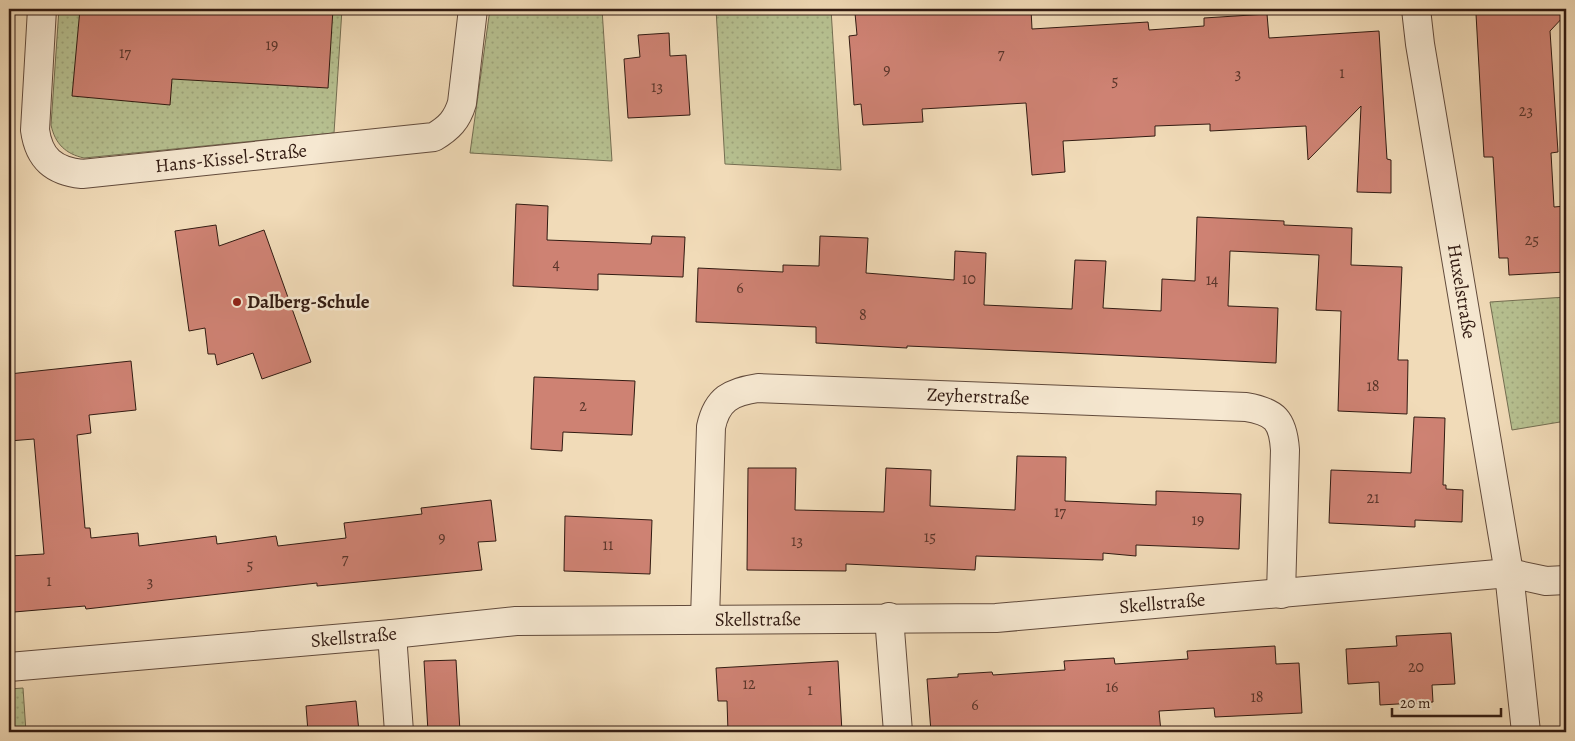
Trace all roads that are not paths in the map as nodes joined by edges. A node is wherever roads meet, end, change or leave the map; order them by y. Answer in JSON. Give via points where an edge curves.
{"nodes":[{"id":1,"x":42,"y":9,"type":"edge"},
{"id":2,"x":473,"y":9,"type":"edge"},
{"id":3,"x":1416,"y":9,"type":"edge"},
{"id":4,"x":1508,"y":573,"type":"junction"},
{"id":5,"x":1566,"y":580,"type":"edge"},
{"id":6,"x":1281,"y":594,"type":"junction"},
{"id":7,"x":889,"y":617,"type":"junction"},
{"id":8,"x":705,"y":619,"type":"junction"},
{"id":9,"x":392,"y":634,"type":"junction"},
{"id":10,"x":9,"y":666,"type":"edge"},
{"id":11,"x":399,"y":732,"type":"edge"},
{"id":12,"x":898,"y":732,"type":"edge"},
{"id":13,"x":1526,"y":732,"type":"edge"}],
"edges":[{"from":1,"to":2,"type":"street","name":"Hans-Kissel-Straße","via":[[37,141],[41,152],[58,169],[82,174],[434,137],[447,129],[459,114]]},
{"from":3,"to":4,"type":"street","name":"Huxelstraße"},
{"from":4,"to":5,"type":"street","name":"Skellstraße","via":[[1546,581]]},
{"from":4,"to":6,"type":"street","name":"Skellstraße"},
{"from":4,"to":13,"type":"street"},
{"from":6,"to":7,"type":"street","name":"Skellstraße","via":[[996,618]]},
{"from":6,"to":8,"type":"street","name":"Zeyherstraße","via":[[1284,434],[1279,422],[1265,411],[1246,407],[758,388],[732,394],[722,402],[711,426]]},
{"from":7,"to":8,"type":"street","name":"Skellstraße"},
{"from":7,"to":12,"type":"street"},
{"from":8,"to":9,"type":"street","name":"Skellstraße","via":[[516,621]]},
{"from":9,"to":10,"type":"street","name":"Skellstraße"},
{"from":9,"to":11,"type":"street"}]}
